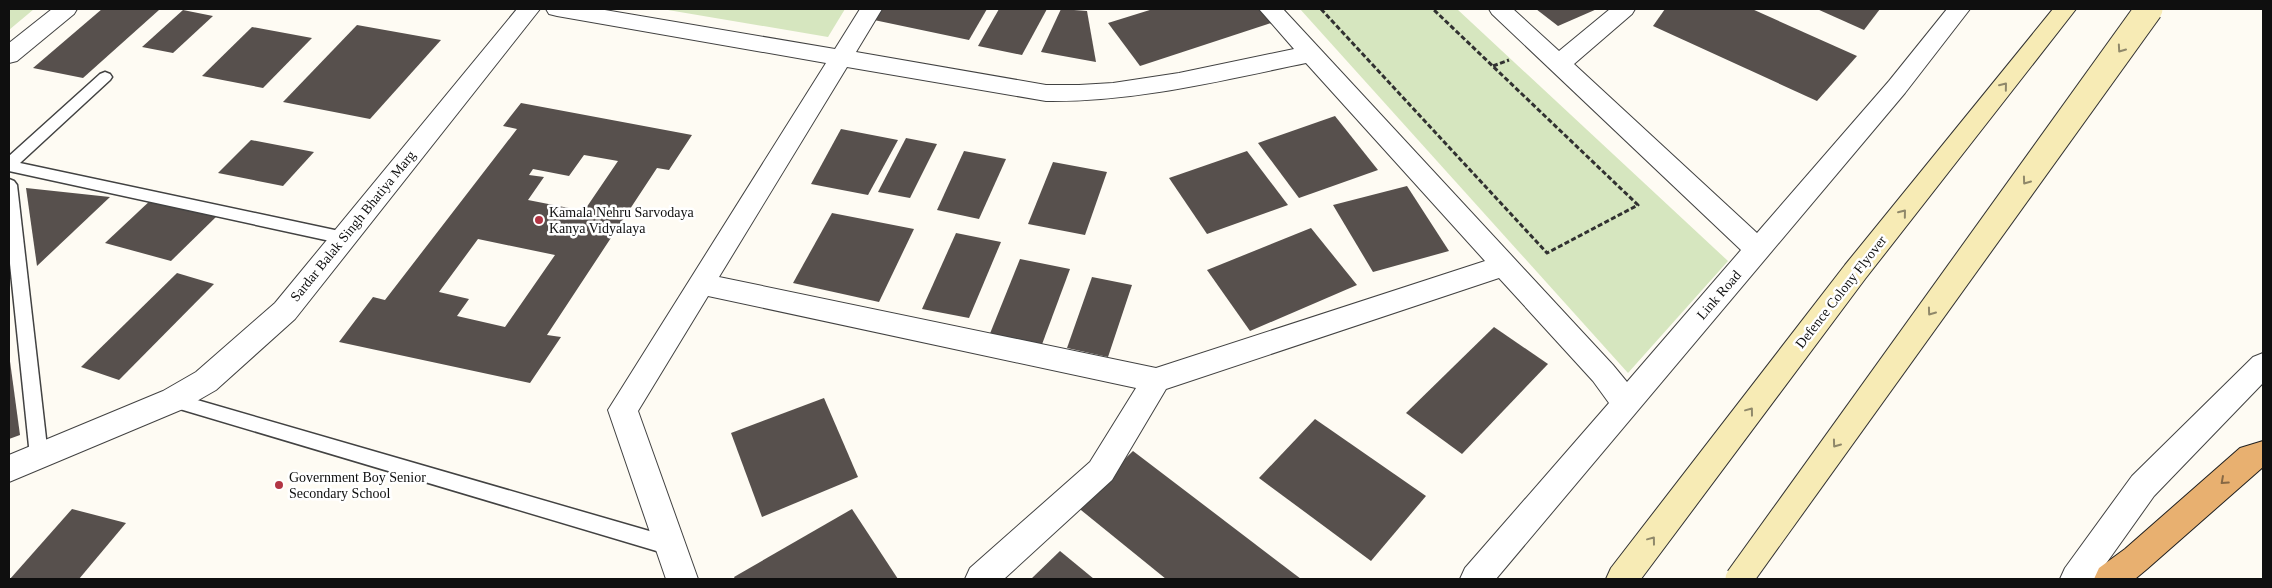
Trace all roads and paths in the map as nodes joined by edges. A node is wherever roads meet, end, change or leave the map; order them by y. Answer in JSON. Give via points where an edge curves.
{"nodes":[{"id":1,"x":66,"y":9,"type":"edge"},
{"id":2,"x":529,"y":9,"type":"edge"},
{"id":3,"x":557,"y":9,"type":"edge"},
{"id":4,"x":871,"y":9,"type":"edge"},
{"id":5,"x":1270,"y":9,"type":"edge"},
{"id":6,"x":1322,"y":9,"type":"edge"},
{"id":7,"x":1433,"y":9,"type":"edge"},
{"id":8,"x":1500,"y":9,"type":"edge"},
{"id":9,"x":1624,"y":9,"type":"edge"},
{"id":10,"x":1959,"y":9,"type":"edge"},
{"id":11,"x":2065,"y":9,"type":"edge"},
{"id":12,"x":2149,"y":9,"type":"edge"},
{"id":13,"x":1309,"y":54,"type":"junction"},
{"id":14,"x":9,"y":55,"type":"edge"},
{"id":15,"x":840,"y":58,"type":"junction"},
{"id":16,"x":1558,"y":64,"type":"junction"},
{"id":17,"x":105,"y":77,"type":"dead end"},
{"id":18,"x":9,"y":165,"type":"edge"},
{"id":19,"x":9,"y":185,"type":"edge"},
{"id":20,"x":344,"y":238,"type":"junction"},
{"id":21,"x":1758,"y":250,"type":"junction"},
{"id":22,"x":1506,"y":266,"type":"junction"},
{"id":23,"x":700,"y":284,"type":"junction"},
{"id":24,"x":2263,"y":365,"type":"edge"},
{"id":25,"x":1156,"y":380,"type":"junction"},
{"id":26,"x":173,"y":400,"type":"junction"},
{"id":27,"x":1626,"y":404,"type":"junction"},
{"id":28,"x":2263,"y":454,"type":"edge"},
{"id":29,"x":39,"y":456,"type":"junction"},
{"id":30,"x":9,"y":469,"type":"edge"},
{"id":31,"x":670,"y":546,"type":"junction"},
{"id":32,"x":682,"y":579,"type":"edge"},
{"id":33,"x":981,"y":579,"type":"edge"},
{"id":34,"x":1476,"y":579,"type":"edge"},
{"id":35,"x":1622,"y":579,"type":"edge"},
{"id":36,"x":1739,"y":579,"type":"edge"},
{"id":37,"x":2076,"y":579,"type":"edge"},
{"id":38,"x":2110,"y":579,"type":"edge"}],
"edges":[{"from":1,"to":14,"type":"street"},
{"from":2,"to":20,"type":"street","name":"Sardar Balak Singh Bhatiya Marg"},
{"from":3,"to":15,"type":"street"},
{"from":4,"to":15,"type":"street"},
{"from":5,"to":13,"type":"street"},
{"from":6,"to":7,"type":"path","via":[[1547,253],[1638,205]]},
{"from":8,"to":16,"type":"street"},
{"from":9,"to":16,"type":"street"},
{"from":10,"to":21,"type":"street","name":"Link Road"},
{"from":35,"to":11,"type":"main road","name":"Defence Colony Flyover","one_way":true,"via":[[1855,272]]},
{"from":12,"to":36,"type":"main road","one_way":true,"bridge":true},
{"from":13,"to":15,"type":"street","via":[[1160,84],[1080,94],[1046,93]]},
{"from":13,"to":22,"type":"street"},
{"from":15,"to":23,"type":"street"},
{"from":16,"to":21,"type":"street"},
{"from":17,"to":18,"type":"lane"},
{"from":18,"to":20,"type":"lane"},
{"from":19,"to":29,"type":"lane"},
{"from":20,"to":26,"type":"street","name":"Sardar Balak Singh Bhatiya Marg","via":[[285,311],[206,381]]},
{"from":21,"to":27,"type":"street","name":"Link Road"},
{"from":22,"to":25,"type":"street"},
{"from":22,"to":27,"type":"street","via":[[1603,373]]},
{"from":23,"to":25,"type":"street"},
{"from":23,"to":31,"type":"street","via":[[623,410]]},
{"from":24,"to":37,"type":"street","via":[[2143,486]]},
{"from":25,"to":33,"type":"street","via":[[1101,471]]},
{"from":26,"to":29,"type":"street","name":"Sardar Balak Singh Bhatiya Marg"},
{"from":26,"to":31,"type":"lane"},
{"from":27,"to":34,"type":"street","name":"Link Road"},
{"from":28,"to":38,"type":"highway","one_way":true,"via":[[2251,457]]},
{"from":29,"to":30,"type":"street","name":"Sardar Balak Singh Bhatiya Marg"},
{"from":31,"to":32,"type":"street"}]}
